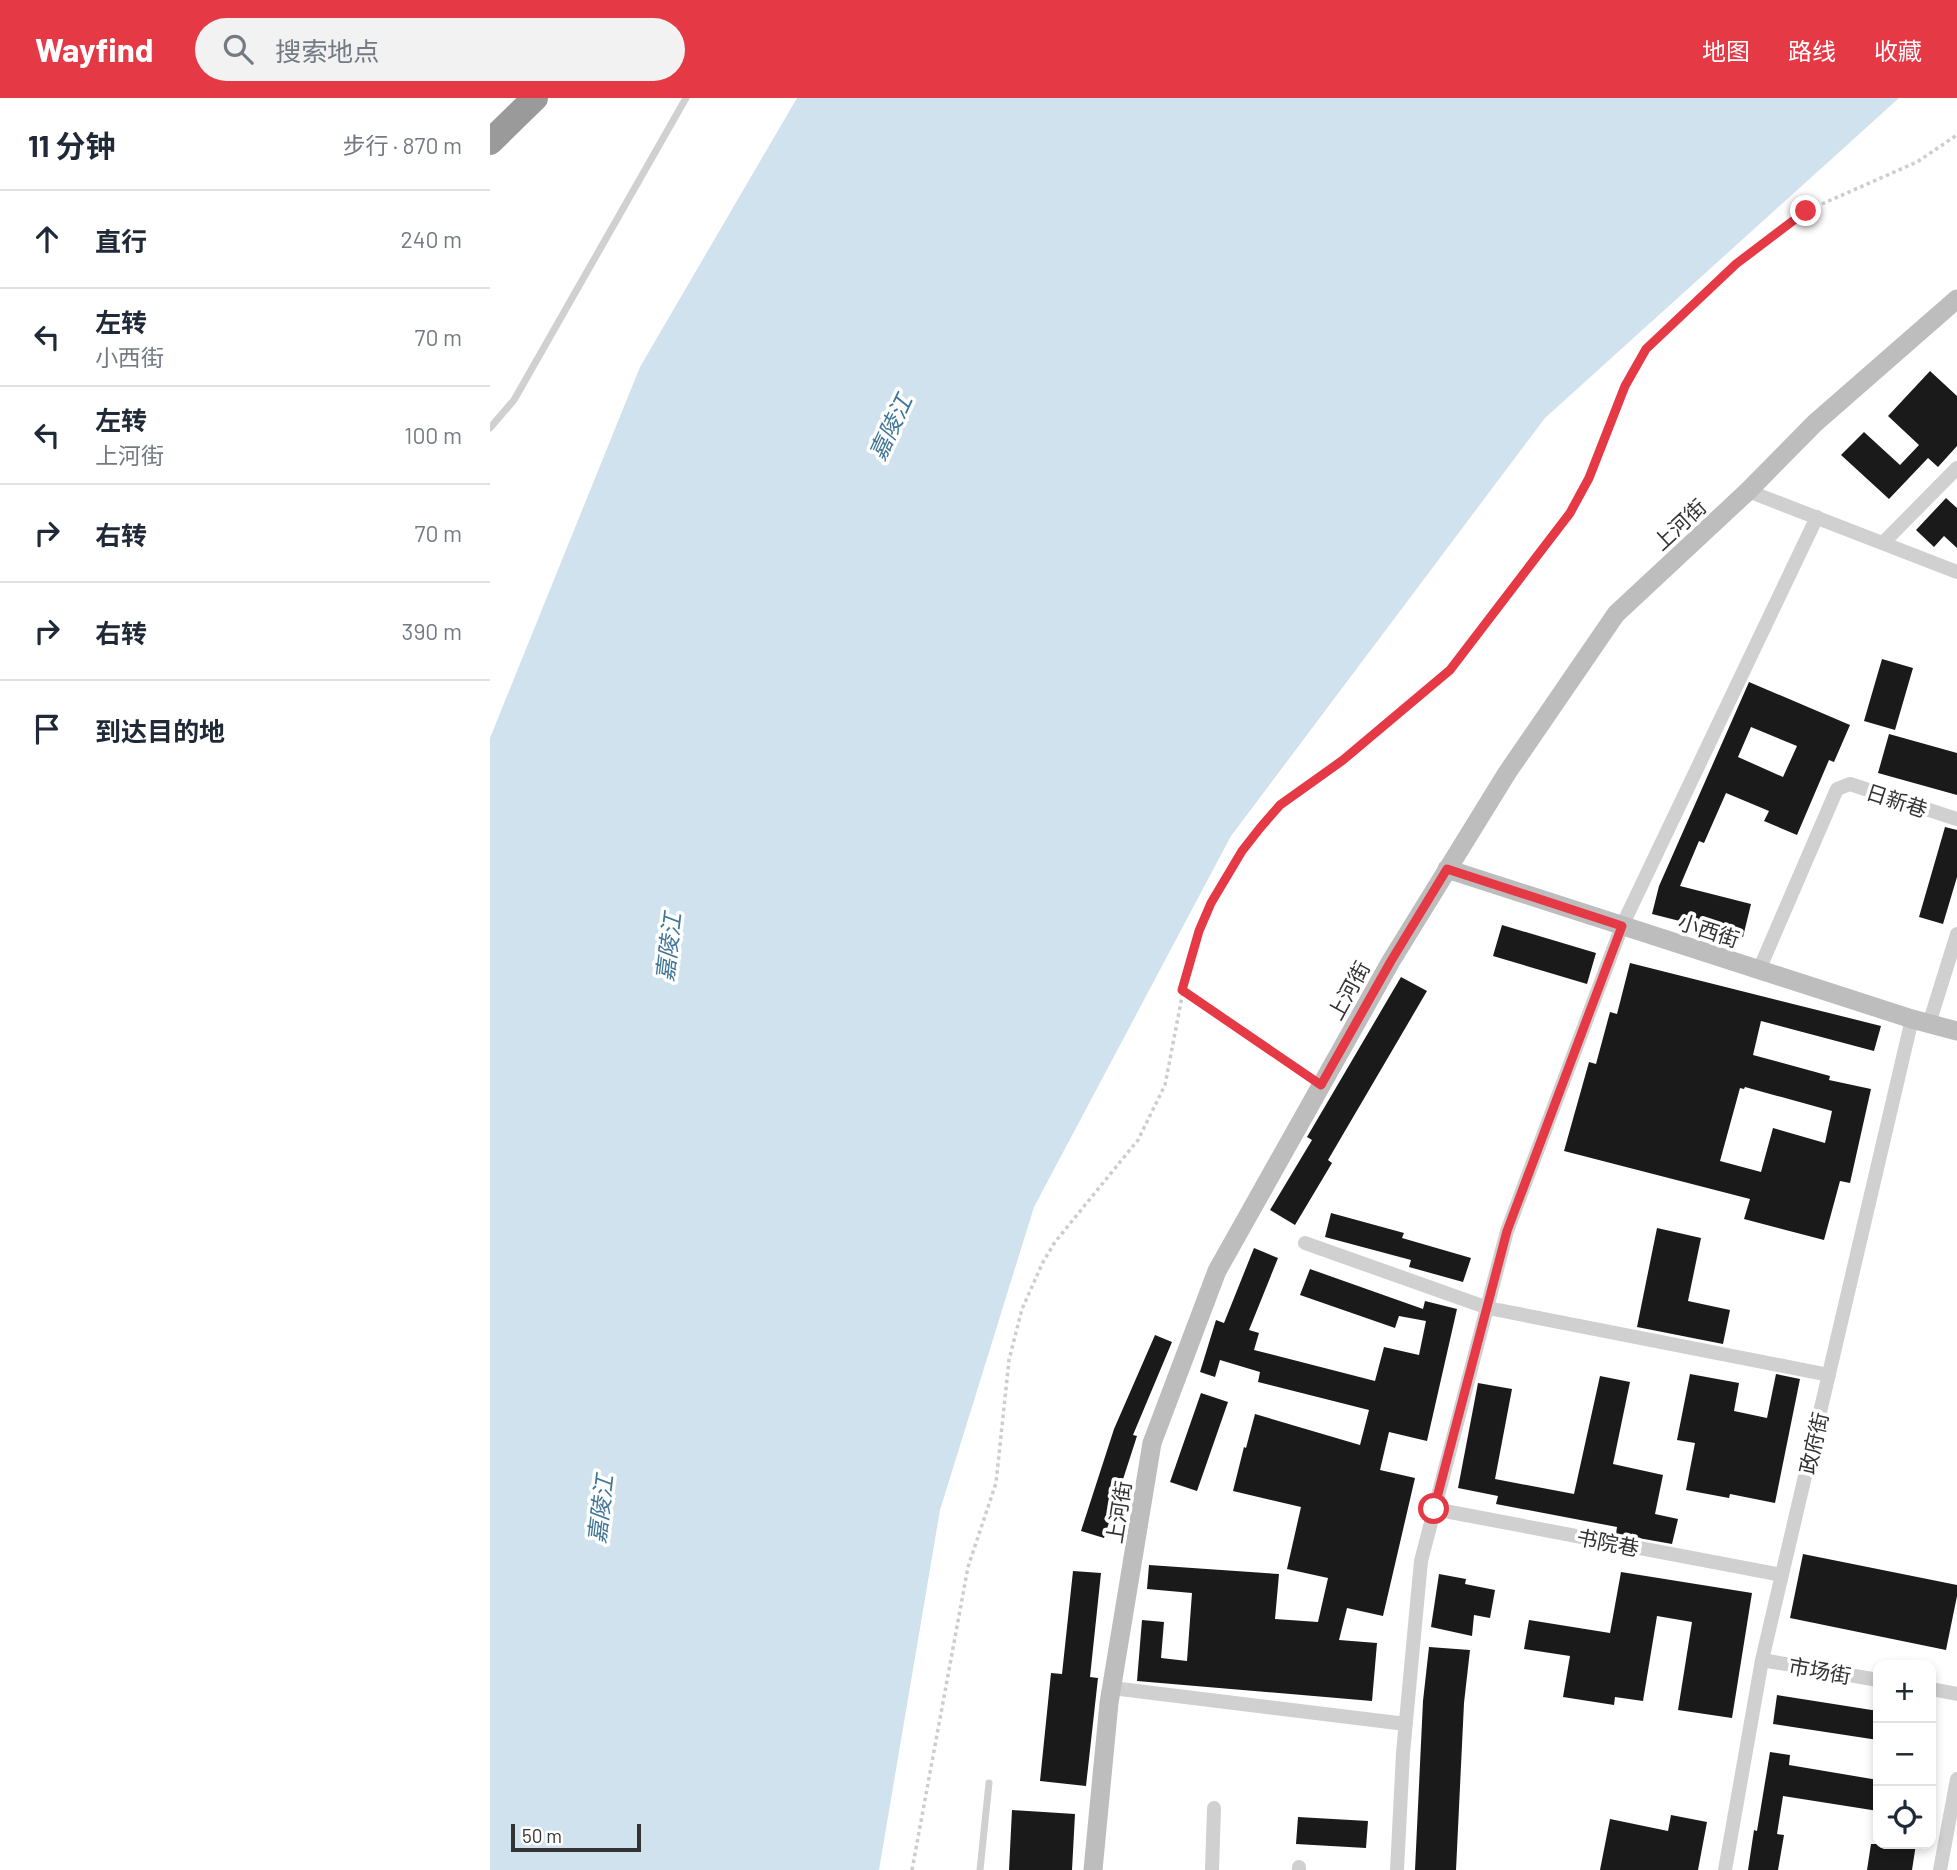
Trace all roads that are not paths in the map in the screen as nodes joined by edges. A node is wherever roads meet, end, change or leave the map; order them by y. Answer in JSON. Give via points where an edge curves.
{"nodes":[{"id":1,"x":536,"y":98,"type":"edge"},
{"id":2,"x":686,"y":98,"type":"edge"},
{"id":3,"x":490,"y":142,"type":"edge"},
{"id":4,"x":1957,"y":299,"type":"edge"},
{"id":5,"x":490,"y":428,"type":"edge"},
{"id":6,"x":1957,"y":468,"type":"edge"},
{"id":7,"x":1748,"y":491,"type":"junction"},
{"id":8,"x":1816,"y":517,"type":"junction"},
{"id":9,"x":1883,"y":543,"type":"junction"},
{"id":10,"x":1957,"y":572,"type":"edge"},
{"id":11,"x":1957,"y":819,"type":"edge"},
{"id":12,"x":1447,"y":869,"type":"junction"},
{"id":13,"x":1622,"y":926,"type":"junction"},
{"id":14,"x":1957,"y":934,"type":"edge"},
{"id":15,"x":1759,"y":970,"type":"junction"},
{"id":16,"x":1921,"y":1022,"type":"junction"},
{"id":17,"x":1957,"y":1031,"type":"edge"},
{"id":18,"x":1305,"y":1243,"type":"dead end"},
{"id":19,"x":1488,"y":1308,"type":"junction"},
{"id":20,"x":1829,"y":1375,"type":"junction"},
{"id":21,"x":1434,"y":1509,"type":"junction"},
{"id":22,"x":1782,"y":1575,"type":"junction"},
{"id":23,"x":1762,"y":1660,"type":"junction"},
{"id":24,"x":1873,"y":1679,"type":"edge"},
{"id":25,"x":1112,"y":1688,"type":"junction"},
{"id":26,"x":1936,"y":1690,"type":"edge"},
{"id":27,"x":1957,"y":1694,"type":"edge"},
{"id":28,"x":1406,"y":1724,"type":"junction"},
{"id":29,"x":1957,"y":1779,"type":"edge"},
{"id":30,"x":989,"y":1783,"type":"dead end"},
{"id":31,"x":1214,"y":1808,"type":"dead end"},
{"id":32,"x":980,"y":1870,"type":"edge"},
{"id":33,"x":1093,"y":1870,"type":"edge"},
{"id":34,"x":1212,"y":1870,"type":"edge"},
{"id":35,"x":1397,"y":1870,"type":"edge"},
{"id":36,"x":1725,"y":1870,"type":"edge"},
{"id":37,"x":1940,"y":1870,"type":"edge"}],
"edges":[{"from":1,"to":3,"type":"highway"},
{"from":2,"to":5,"type":"lane","via":[[514,400]]},
{"from":4,"to":7,"type":"street","name":"上河街","via":[[1815,423]]},
{"from":6,"to":9,"type":"street"},
{"from":7,"to":8,"type":"street"},
{"from":7,"to":12,"type":"street","name":"上河街","via":[[1616,614]]},
{"from":8,"to":9,"type":"street"},
{"from":8,"to":13,"type":"street"},
{"from":9,"to":10,"type":"street"},
{"from":11,"to":15,"type":"street","name":"日新巷","via":[[1850,785],[1837,789]]},
{"from":12,"to":13,"type":"street","name":"小西街"},
{"from":12,"to":25,"type":"street","name":"上河街","via":[[1217,1270],[1152,1443]]},
{"from":13,"to":15,"type":"street","name":"小西街"},
{"from":13,"to":19,"type":"street","via":[[1507,1231]]},
{"from":14,"to":16,"type":"street","name":"政府街"},
{"from":15,"to":16,"type":"street","name":"小西街"},
{"from":16,"to":17,"type":"street","name":"小西街"},
{"from":16,"to":20,"type":"street","name":"政府街"},
{"from":18,"to":19,"type":"street"},
{"from":19,"to":20,"type":"street"},
{"from":19,"to":21,"type":"street"},
{"from":20,"to":22,"type":"street","name":"政府街"},
{"from":21,"to":22,"type":"street","name":"书院巷"},
{"from":21,"to":28,"type":"street","via":[[1421,1561]]},
{"from":22,"to":23,"type":"street","name":"政府街"},
{"from":23,"to":24,"type":"street","name":"市场街"},
{"from":23,"to":36,"type":"street","name":"政府街"},
{"from":25,"to":28,"type":"street"},
{"from":25,"to":33,"type":"street","name":"上河街"},
{"from":26,"to":27,"type":"street"},
{"from":28,"to":35,"type":"street"},
{"from":29,"to":37,"type":"street"},
{"from":30,"to":32,"type":"lane"},
{"from":31,"to":34,"type":"street"}]}
